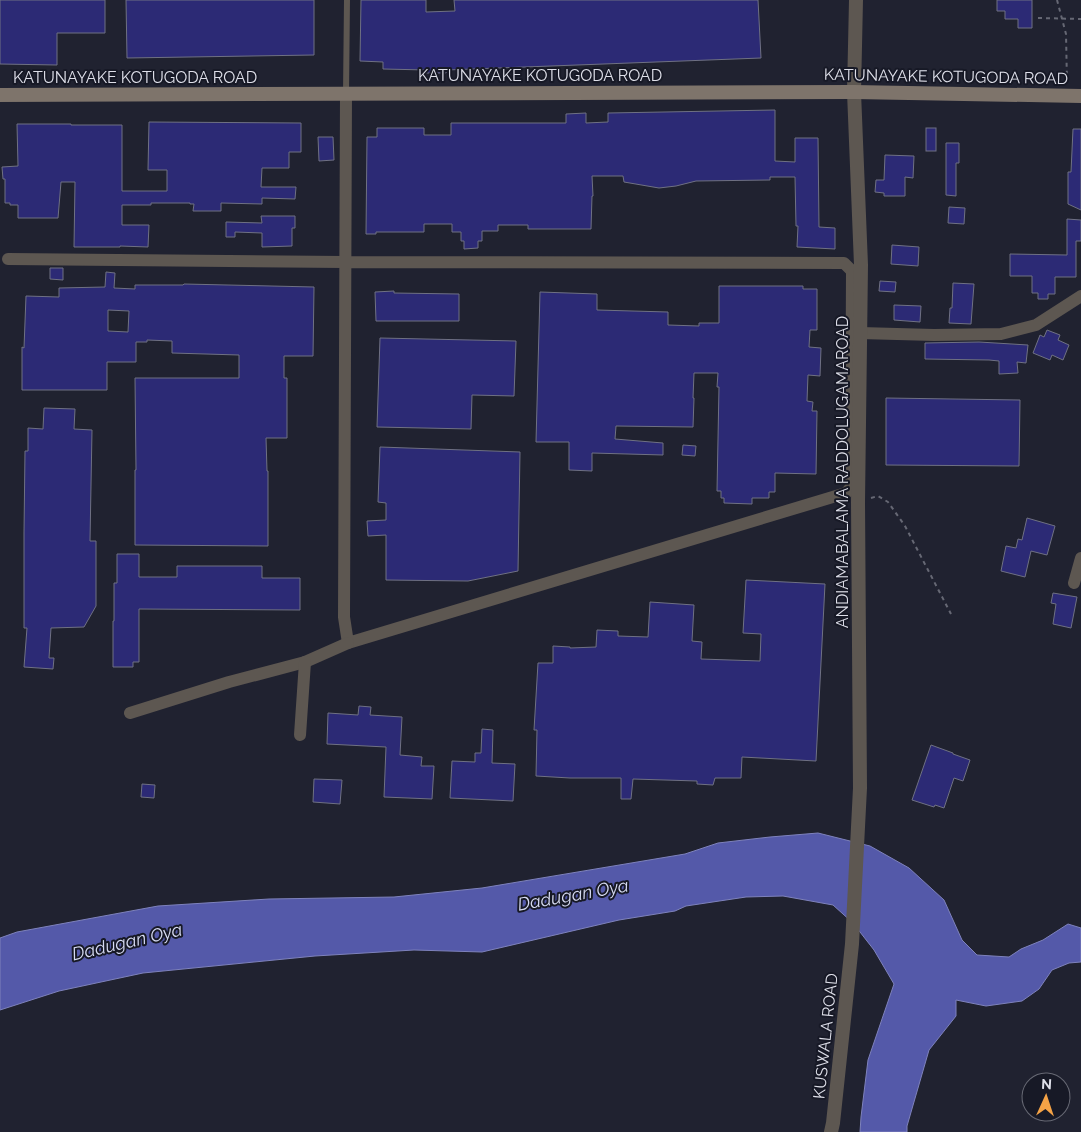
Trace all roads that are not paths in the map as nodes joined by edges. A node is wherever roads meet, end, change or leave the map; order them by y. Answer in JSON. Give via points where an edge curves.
{"nodes":[{"id":1,"x":347,"y":0,"type":"edge"},
{"id":2,"x":856,"y":0,"type":"edge"},
{"id":3,"x":854,"y":92,"type":"junction"},
{"id":4,"x":346,"y":94,"type":"junction"},
{"id":5,"x":0,"y":95,"type":"edge"},
{"id":6,"x":1074,"y":96,"type":"edge"},
{"id":7,"x":8,"y":259,"type":"dead end"},
{"id":8,"x":344,"y":262,"type":"junction"},
{"id":9,"x":1081,"y":296,"type":"edge"},
{"id":10,"x":860,"y":333,"type":"junction"},
{"id":11,"x":1081,"y":558,"type":"edge"},
{"id":12,"x":1074,"y":583,"type":"dead end"},
{"id":13,"x":348,"y":643,"type":"junction"},
{"id":14,"x":305,"y":662,"type":"junction"},
{"id":15,"x":130,"y":713,"type":"dead end"},
{"id":16,"x":300,"y":735,"type":"dead end"},
{"id":17,"x":852,"y":944,"type":"joint"},
{"id":18,"x":831,"y":1132,"type":"edge"}],
"edges":[{"from":1,"to":4,"type":"lane"},
{"from":2,"to":3,"type":"street","name":"ANDIAMABALAMA RADDOLUGAMAROAD"},
{"from":3,"to":4,"type":"main road","name":"KATUNAYAKE KOTUGODA ROAD"},
{"from":3,"to":6,"type":"main road","name":"KATUNAYAKE KOTUGODA ROAD"},
{"from":3,"to":10,"type":"street","name":"ANDIAMABALAMA RADDOLUGAMAROAD","via":[[861,265]]},
{"from":4,"to":5,"type":"main road","name":"KATUNAYAKE KOTUGODA ROAD"},
{"from":4,"to":8,"type":"street"},
{"from":7,"to":8,"type":"street"},
{"from":8,"to":13,"type":"street","via":[[344,617]]},
{"from":8,"to":13,"type":"street","via":[[844,263],[852,271],[851,487],[846,493]]},
{"from":9,"to":10,"type":"street","via":[[1036,325],[1001,334]]},
{"from":10,"to":17,"type":"street","name":"ANDIAMABALAMA RADDOLUGAMAROAD","via":[[860,788]]},
{"from":11,"to":12,"type":"street"},
{"from":13,"to":14,"type":"street"},
{"from":14,"to":15,"type":"street"},
{"from":14,"to":16,"type":"street"},
{"from":17,"to":18,"type":"street","name":"KUSWALA ROAD"}]}
